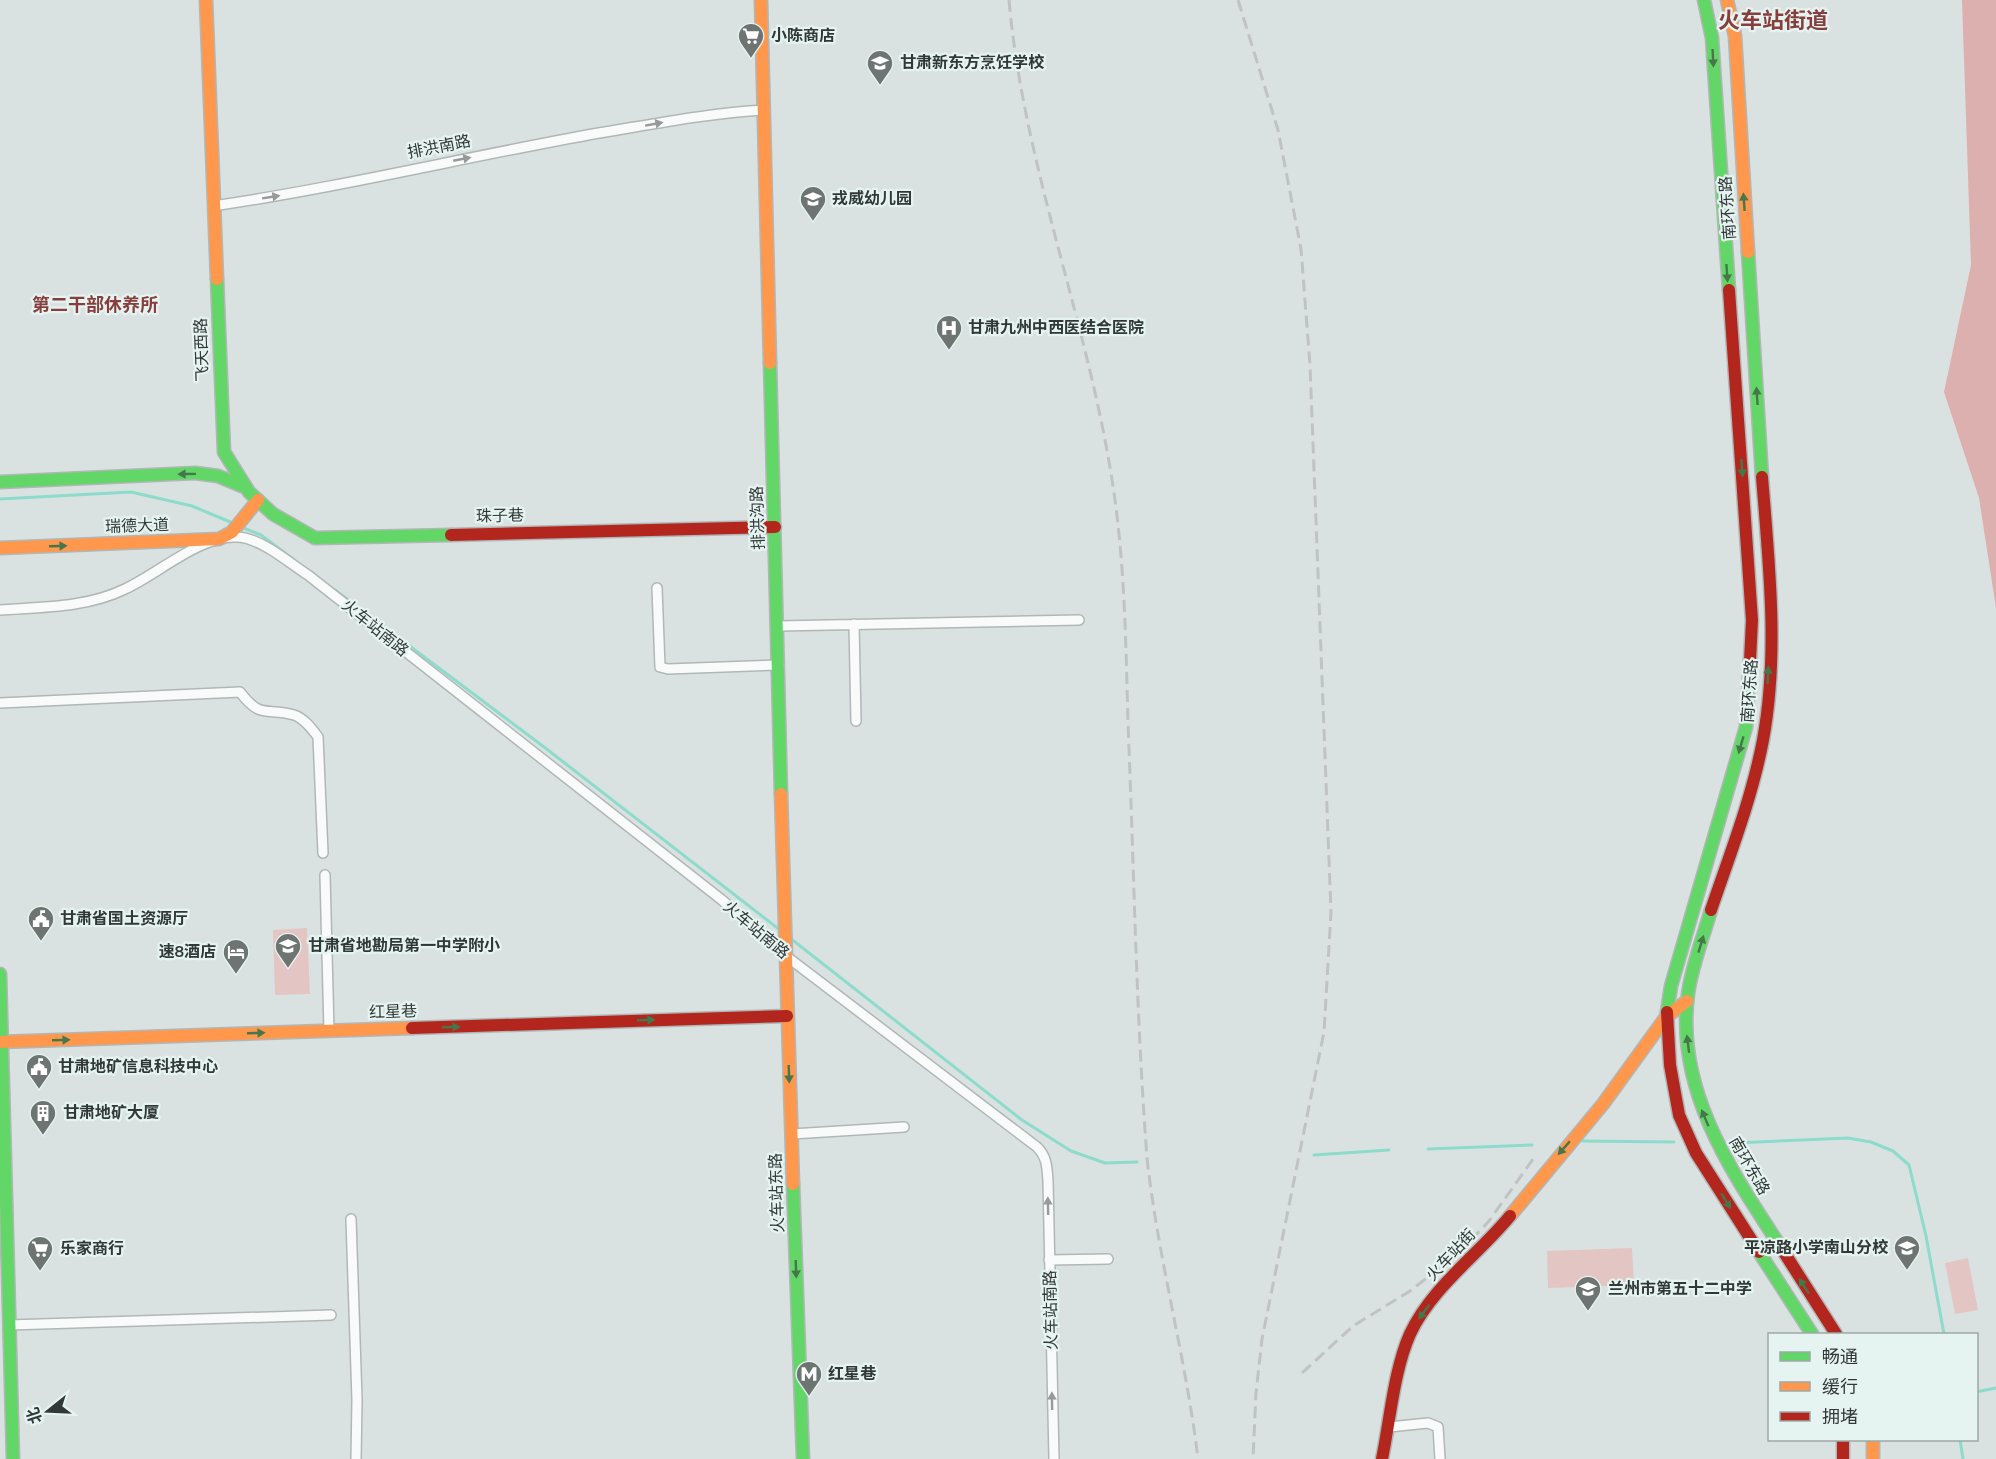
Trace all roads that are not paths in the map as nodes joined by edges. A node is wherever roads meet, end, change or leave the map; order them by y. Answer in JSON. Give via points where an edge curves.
{"nodes":[{"id":1,"x":206,"y":0,"type":"edge"},
{"id":2,"x":760,"y":0,"type":"edge"},
{"id":3,"x":1704,"y":0,"type":"edge"},
{"id":4,"x":1728,"y":0,"type":"edge"},
{"id":5,"x":765,"y":110,"type":"junction"},
{"id":6,"x":213,"y":206,"type":"junction"},
{"id":7,"x":0,"y":482,"type":"edge"},
{"id":8,"x":243,"y":486,"type":"junction"},
{"id":9,"x":258,"y":500,"type":"junction"},
{"id":10,"x":775,"y":527,"type":"junction"},
{"id":11,"x":219,"y":539,"type":"junction"},
{"id":12,"x":0,"y":548,"type":"edge"},
{"id":13,"x":657,"y":588,"type":"dead end"},
{"id":14,"x":0,"y":610,"type":"edge"},
{"id":15,"x":1078,"y":620,"type":"dead end"},
{"id":16,"x":854,"y":624,"type":"junction"},
{"id":17,"x":778,"y":626,"type":"junction"},
{"id":18,"x":779,"y":665,"type":"junction"},
{"id":19,"x":0,"y":703,"type":"edge"},
{"id":20,"x":856,"y":721,"type":"dead end"},
{"id":21,"x":323,"y":853,"type":"dead end"},
{"id":22,"x":325,"y":875,"type":"dead end"},
{"id":23,"x":785,"y":925,"type":"joint"},
{"id":24,"x":786,"y":952,"type":"junction"},
{"id":25,"x":0,"y":974,"type":"edge"},
{"id":26,"x":1687,"y":1001,"type":"junction"},
{"id":27,"x":787,"y":1016,"type":"junction"},
{"id":28,"x":1666,"y":1017,"type":"junction"},
{"id":29,"x":329,"y":1030,"type":"junction"},
{"id":30,"x":1,"y":1042,"type":"edge"},
{"id":31,"x":904,"y":1127,"type":"dead end"},
{"id":32,"x":792,"y":1134,"type":"junction"},
{"id":33,"x":351,"y":1220,"type":"dead end"},
{"id":34,"x":1108,"y":1259,"type":"dead end"},
{"id":35,"x":1049,"y":1260,"type":"junction"},
{"id":36,"x":331,"y":1315,"type":"dead end"},
{"id":37,"x":9,"y":1325,"type":"junction"},
{"id":38,"x":1811,"y":1333,"type":"edge"},
{"id":39,"x":1835,"y":1333,"type":"edge"},
{"id":40,"x":5,"y":1398,"type":"edge"},
{"id":41,"x":1389,"y":1427,"type":"junction"},
{"id":42,"x":1843,"y":1441,"type":"edge"},
{"id":43,"x":1873,"y":1441,"type":"edge"},
{"id":44,"x":13,"y":1459,"type":"edge"},
{"id":45,"x":356,"y":1459,"type":"edge"},
{"id":46,"x":803,"y":1459,"type":"edge"},
{"id":47,"x":1054,"y":1459,"type":"edge"},
{"id":48,"x":1382,"y":1459,"type":"edge"},
{"id":49,"x":1440,"y":1459,"type":"edge"},
{"id":50,"x":1843,"y":1459,"type":"edge"},
{"id":51,"x":1873,"y":1459,"type":"edge"}],
"edges":[{"from":1,"to":6,"type":"main road"},
{"from":2,"to":5,"type":"main road"},
{"from":3,"to":28,"type":"main road","name":"南环东路","one_way":true,"via":[[1712,38],[1752,620],[1751,667],[1746,727]]},
{"from":26,"to":4,"type":"main road","name":"南环东路","one_way":true,"via":[[1700,946],[1750,801],[1764,735],[1768,673],[1765,513],[1735,36]]},
{"from":6,"to":5,"type":"street","name":"排洪南路","one_way":true,"via":[[525,146],[724,112]]},
{"from":5,"to":10,"type":"main road","name":"排洪沟路"},
{"from":6,"to":8,"type":"main road","name":"飞天西路","via":[[224,452]]},
{"from":8,"to":7,"type":"main road","one_way":true,"via":[[218,476],[195,473]]},
{"from":8,"to":9,"type":"main road","name":"珠子巷"},
{"from":9,"to":10,"type":"main road","name":"珠子巷","via":[[297,530],[315,538]]},
{"from":9,"to":11,"type":"main road","name":"瑞德大道","via":[[232,532]]},
{"from":10,"to":17,"type":"main road","name":"排洪沟路"},
{"from":12,"to":11,"type":"main road","name":"瑞德大道","one_way":true},
{"from":11,"to":14,"type":"street","via":[[126,589],[93,601]]},
{"from":11,"to":24,"type":"street","name":"火车站南路","via":[[238,537],[256,543],[308,575]]},
{"from":13,"to":18,"type":"street","via":[[660,667]]},
{"from":15,"to":16,"type":"street"},
{"from":16,"to":17,"type":"street"},
{"from":16,"to":20,"type":"street"},
{"from":17,"to":18,"type":"main road","name":"排洪沟路"},
{"from":18,"to":23,"type":"main road","name":"排洪沟路"},
{"from":19,"to":21,"type":"street","via":[[240,692],[249,704],[264,712],[294,715],[318,737]]},
{"from":22,"to":29,"type":"street"},
{"from":23,"to":24,"type":"main road","name":"火车站东路"},
{"from":24,"to":27,"type":"main road","name":"火车站东路"},
{"from":35,"to":24,"type":"street","name":"火车站南路","one_way":true,"via":[[1043,1154]]},
{"from":25,"to":30,"type":"main road"},
{"from":26,"to":28,"type":"main road"},
{"from":39,"to":26,"type":"main road","name":"南环东路","one_way":true,"via":[[1727,1165],[1702,1112],[1690,1054]]},
{"from":29,"to":27,"type":"main road","name":"红星巷","one_way":true},
{"from":27,"to":32,"type":"main road","name":"火车站东路","one_way":true},
{"from":28,"to":38,"type":"main road","name":"南环东路","one_way":true,"via":[[1679,1115],[1696,1154]]},
{"from":28,"to":41,"type":"main road","name":"火车站街","one_way":true,"via":[[1603,1104],[1420,1317],[1403,1356]]},
{"from":30,"to":29,"type":"main road","name":"红星巷","one_way":true},
{"from":30,"to":37,"type":"main road"},
{"from":31,"to":32,"type":"street"},
{"from":32,"to":46,"type":"main road","name":"火车站东路","one_way":true},
{"from":33,"to":45,"type":"street"},
{"from":34,"to":35,"type":"street"},
{"from":47,"to":35,"type":"street","name":"火车站南路","one_way":true},
{"from":36,"to":37,"type":"street"},
{"from":37,"to":40,"type":"main road"},
{"from":40,"to":44,"type":"main road"},
{"from":41,"to":48,"type":"main road","name":"火车站街"},
{"from":41,"to":49,"type":"street","via":[[1428,1423],[1438,1427]]},
{"from":42,"to":50,"type":"main road"},
{"from":43,"to":51,"type":"main road"}]}
